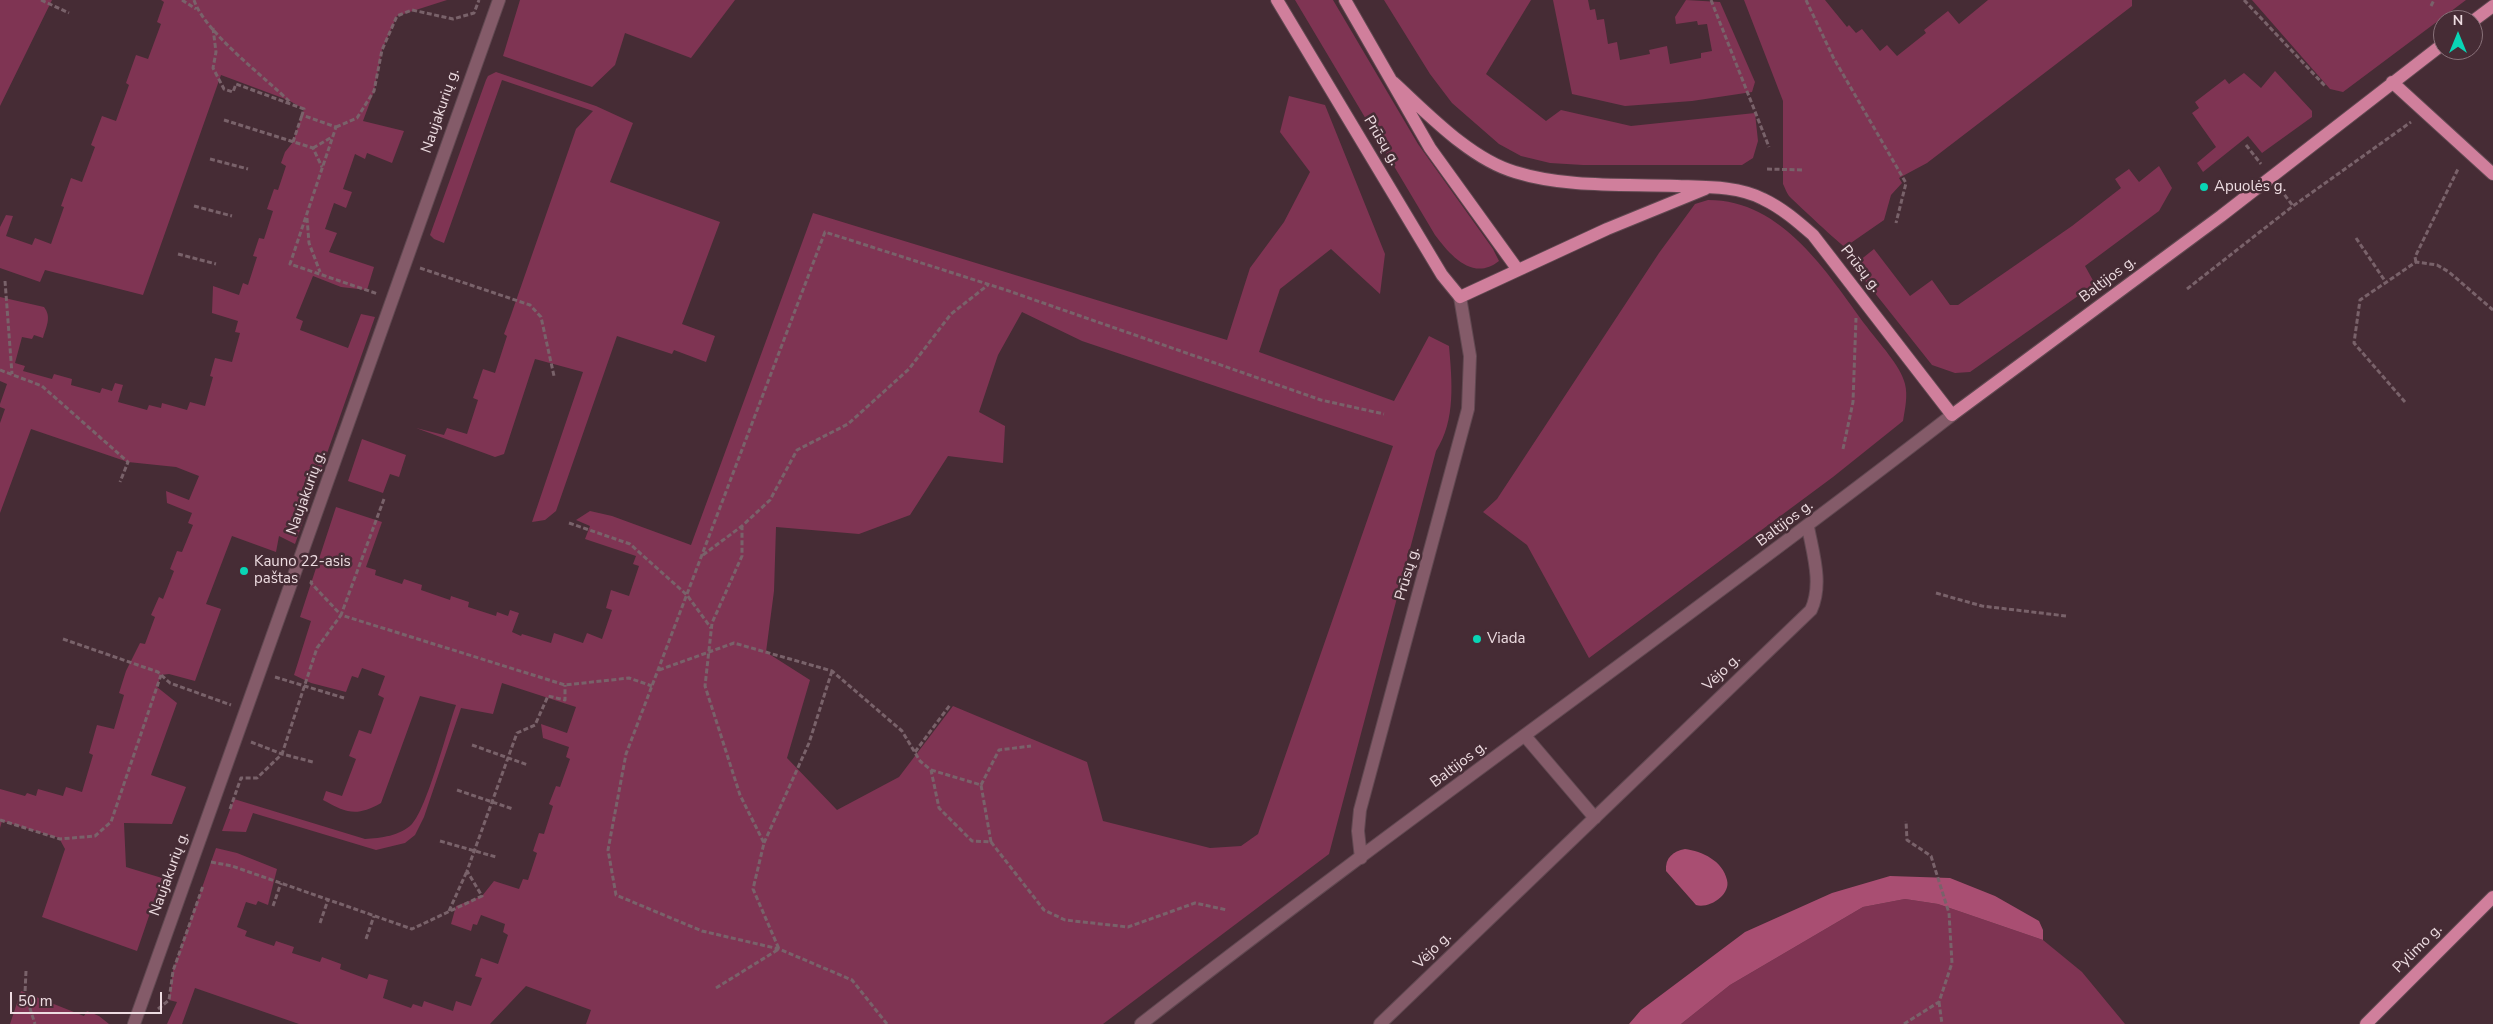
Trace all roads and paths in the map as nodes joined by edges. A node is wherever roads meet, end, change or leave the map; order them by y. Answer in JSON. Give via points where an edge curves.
{"nodes":[{"id":1,"x":41,"y":0,"type":"edge"},
{"id":2,"x":182,"y":0,"type":"edge"},
{"id":3,"x":194,"y":0,"type":"edge"},
{"id":4,"x":479,"y":0,"type":"edge"},
{"id":5,"x":499,"y":0,"type":"edge"},
{"id":6,"x":1277,"y":0,"type":"edge"},
{"id":7,"x":1345,"y":0,"type":"edge"},
{"id":8,"x":1711,"y":0,"type":"edge"},
{"id":9,"x":1806,"y":0,"type":"edge"},
{"id":10,"x":2244,"y":0,"type":"edge"},
{"id":11,"x":2434,"y":0,"type":"edge"},
{"id":12,"x":2431,"y":6,"type":"dead end"},
{"id":13,"x":197,"y":9,"type":"junction"},
{"id":14,"x":69,"y":13,"type":"dead end"},
{"id":15,"x":213,"y":28,"type":"junction"},
{"id":16,"x":2433,"y":51,"type":"edge"},
{"id":17,"x":1393,"y":82,"type":"junction"},
{"id":18,"x":2392,"y":82,"type":"junction"},
{"id":19,"x":2325,"y":86,"type":"dead end"},
{"id":20,"x":294,"y":105,"type":"junction"},
{"id":21,"x":2425,"y":112,"type":"junction"},
{"id":22,"x":302,"y":114,"type":"junction"},
{"id":23,"x":224,"y":120,"type":"dead end"},
{"id":24,"x":336,"y":127,"type":"junction"},
{"id":25,"x":333,"y":137,"type":"junction"},
{"id":26,"x":293,"y":142,"type":"junction"},
{"id":27,"x":1769,"y":147,"type":"dead end"},
{"id":28,"x":313,"y":148,"type":"junction"},
{"id":29,"x":210,"y":159,"type":"dead end"},
{"id":30,"x":322,"y":168,"type":"junction"},
{"id":31,"x":248,"y":169,"type":"dead end"},
{"id":32,"x":1768,"y":169,"type":"dead end"},
{"id":33,"x":2458,"y":169,"type":"dead end"},
{"id":34,"x":1804,"y":170,"type":"dead end"},
{"id":35,"x":2493,"y":174,"type":"edge"},
{"id":36,"x":1710,"y":187,"type":"junction"},
{"id":37,"x":194,"y":206,"type":"dead end"},
{"id":38,"x":308,"y":213,"type":"junction"},
{"id":39,"x":232,"y":216,"type":"dead end"},
{"id":40,"x":1896,"y":223,"type":"dead end"},
{"id":41,"x":2356,"y":238,"type":"dead end"},
{"id":42,"x":178,"y":254,"type":"dead end"},
{"id":43,"x":2416,"y":262,"type":"junction"},
{"id":44,"x":405,"y":263,"type":"junction"},
{"id":45,"x":216,"y":264,"type":"dead end"},
{"id":46,"x":1518,"y":270,"type":"junction"},
{"id":47,"x":320,"y":273,"type":"junction"},
{"id":48,"x":5,"y":280,"type":"dead end"},
{"id":49,"x":2385,"y":281,"type":"junction"},
{"id":50,"x":988,"y":285,"type":"junction"},
{"id":51,"x":2187,"y":289,"type":"dead end"},
{"id":52,"x":1857,"y":292,"type":"junction"},
{"id":53,"x":1460,"y":297,"type":"junction"},
{"id":54,"x":392,"y":299,"type":"junction"},
{"id":55,"x":2493,"y":310,"type":"edge"},
{"id":56,"x":0,"y":370,"type":"edge"},
{"id":57,"x":12,"y":374,"type":"junction"},
{"id":58,"x":554,"y":376,"type":"dead end"},
{"id":59,"x":2405,"y":402,"type":"dead end"},
{"id":60,"x":1384,"y":414,"type":"dead end"},
{"id":61,"x":1952,"y":415,"type":"junction"},
{"id":62,"x":1843,"y":449,"type":"dead end"},
{"id":63,"x":120,"y":482,"type":"dead end"},
{"id":64,"x":384,"y":499,"type":"dead end"},
{"id":65,"x":569,"y":523,"type":"dead end"},
{"id":66,"x":742,"y":526,"type":"junction"},
{"id":67,"x":1808,"y":526,"type":"junction"},
{"id":68,"x":702,"y":556,"type":"junction"},
{"id":69,"x":313,"y":575,"type":"dead end"},
{"id":70,"x":1936,"y":593,"type":"dead end"},
{"id":71,"x":687,"y":595,"type":"junction"},
{"id":72,"x":341,"y":615,"type":"junction"},
{"id":73,"x":2066,"y":616,"type":"dead end"},
{"id":74,"x":711,"y":629,"type":"junction"},
{"id":75,"x":63,"y":639,"type":"dead end"},
{"id":76,"x":709,"y":652,"type":"junction"},
{"id":77,"x":658,"y":670,"type":"junction"},
{"id":78,"x":832,"y":671,"type":"junction"},
{"id":79,"x":260,"y":672,"type":"junction"},
{"id":80,"x":161,"y":675,"type":"junction"},
{"id":81,"x":565,"y":685,"type":"junction"},
{"id":82,"x":652,"y":686,"type":"junction"},
{"id":83,"x":304,"y":687,"type":"junction"},
{"id":84,"x":344,"y":698,"type":"dead end"},
{"id":85,"x":950,"y":705,"type":"dead end"},
{"id":86,"x":246,"y":711,"type":"junction"},
{"id":87,"x":1525,"y":736,"type":"junction"},
{"id":88,"x":237,"y":737,"type":"junction"},
{"id":89,"x":472,"y":745,"type":"dead end"},
{"id":90,"x":1031,"y":746,"type":"dead end"},
{"id":91,"x":915,"y":752,"type":"junction"},
{"id":92,"x":282,"y":754,"type":"junction"},
{"id":93,"x":508,"y":757,"type":"junction"},
{"id":94,"x":313,"y":762,"type":"dead end"},
{"id":95,"x":528,"y":765,"type":"dead end"},
{"id":96,"x":931,"y":770,"type":"junction"},
{"id":97,"x":981,"y":785,"type":"junction"},
{"id":98,"x":457,"y":790,"type":"dead end"},
{"id":99,"x":492,"y":802,"type":"junction"},
{"id":100,"x":513,"y":809,"type":"dead end"},
{"id":101,"x":228,"y":815,"type":"dead end"},
{"id":102,"x":1595,"y":818,"type":"junction"},
{"id":103,"x":0,"y":820,"type":"edge"},
{"id":104,"x":1906,"y":821,"type":"dead end"},
{"id":105,"x":440,"y":840,"type":"dead end"},
{"id":106,"x":991,"y":842,"type":"junction"},
{"id":107,"x":764,"y":843,"type":"junction"},
{"id":108,"x":474,"y":850,"type":"junction"},
{"id":109,"x":214,"y":855,"type":"dead end"},
{"id":110,"x":496,"y":857,"type":"dead end"},
{"id":111,"x":1361,"y":858,"type":"junction"},
{"id":112,"x":211,"y":862,"type":"junction"},
{"id":113,"x":208,"y":871,"type":"dead end"},
{"id":114,"x":467,"y":871,"type":"junction"},
{"id":115,"x":205,"y":880,"type":"dead end"},
{"id":116,"x":281,"y":883,"type":"junction"},
{"id":117,"x":2493,"y":897,"type":"edge"},
{"id":118,"x":328,"y":900,"type":"junction"},
{"id":119,"x":273,"y":906,"type":"dead end"},
{"id":120,"x":1227,"y":910,"type":"dead end"},
{"id":121,"x":449,"y":912,"type":"junction"},
{"id":122,"x":374,"y":916,"type":"junction"},
{"id":123,"x":320,"y":922,"type":"dead end"},
{"id":124,"x":366,"y":939,"type":"dead end"},
{"id":125,"x":779,"y":949,"type":"junction"},
{"id":126,"x":26,"y":971,"type":"dead end"},
{"id":127,"x":716,"y":988,"type":"dead end"},
{"id":128,"x":1939,"y":1002,"type":"junction"},
{"id":129,"x":156,"y":1016,"type":"dead end"},
{"id":130,"x":35,"y":1024,"type":"edge"},
{"id":131,"x":134,"y":1024,"type":"edge"},
{"id":132,"x":887,"y":1024,"type":"edge"},
{"id":133,"x":1142,"y":1024,"type":"edge"},
{"id":134,"x":1380,"y":1024,"type":"edge"},
{"id":135,"x":1904,"y":1024,"type":"edge"},
{"id":136,"x":1942,"y":1024,"type":"edge"},
{"id":137,"x":2366,"y":1024,"type":"edge"}],
"edges":[{"from":1,"to":14,"type":"path"},
{"from":2,"to":13,"type":"path"},
{"from":3,"to":13,"type":"path"},
{"from":4,"to":24,"type":"path","via":[[474,13],[453,19],[412,10],[397,16],[382,50],[374,91],[357,118]]},
{"from":5,"to":44,"type":"street","name":"Naujakurių g."},
{"from":6,"to":53,"type":"main road","name":"Prūsų g.","via":[[1442,275]]},
{"from":7,"to":17,"type":"main road","name":"Prūsų g."},
{"from":8,"to":27,"type":"path"},
{"from":9,"to":40,"type":"path","via":[[1833,57],[1906,183]]},
{"from":10,"to":19,"type":"path"},
{"from":11,"to":12,"type":"path"},
{"from":13,"to":15,"type":"path"},
{"from":15,"to":20,"type":"path","via":[[234,52]]},
{"from":15,"to":20,"type":"path","via":[[216,52],[213,68],[224,89],[233,92],[236,84]]},
{"from":16,"to":18,"type":"main road","name":"Baltijos g."},
{"from":17,"to":36,"type":"main road","name":"Prūsų g.","via":[[1439,124],[1480,155],[1514,172],[1574,183]]},
{"from":17,"to":46,"type":"main road","name":"Prūsų g.","via":[[1430,148]]},
{"from":18,"to":21,"type":"main road"},
{"from":18,"to":61,"type":"main road","name":"Baltijos g.","via":[[2221,216]]},
{"from":20,"to":22,"type":"path","via":[[304,109]]},
{"from":21,"to":35,"type":"main road"},
{"from":21,"to":51,"type":"path","via":[[2293,206]]},
{"from":22,"to":24,"type":"path"},
{"from":22,"to":26,"type":"path"},
{"from":23,"to":26,"type":"path"},
{"from":24,"to":25,"type":"path"},
{"from":25,"to":28,"type":"path"},
{"from":25,"to":30,"type":"path"},
{"from":26,"to":28,"type":"path"},
{"from":28,"to":30,"type":"path"},
{"from":29,"to":31,"type":"path"},
{"from":30,"to":38,"type":"path"},
{"from":32,"to":34,"type":"path"},
{"from":33,"to":43,"type":"path","via":[[2414,257]]},
{"from":36,"to":46,"type":"main road"},
{"from":36,"to":52,"type":"main road","name":"Prūsų g.","via":[[1762,198],[1788,213],[1813,235]]},
{"from":37,"to":39,"type":"path"},
{"from":38,"to":47,"type":"path","via":[[309,244]]},
{"from":38,"to":47,"type":"path","via":[[290,264]]},
{"from":41,"to":49,"type":"path"},
{"from":42,"to":45,"type":"path"},
{"from":43,"to":49,"type":"path"},
{"from":43,"to":55,"type":"path","via":[[2437,265],[2449,272]]},
{"from":44,"to":54,"type":"street","name":"Naujakurių g."},
{"from":44,"to":58,"type":"path","via":[[530,305],[541,317]]},
{"from":46,"to":53,"type":"main road"},
{"from":47,"to":54,"type":"path"},
{"from":48,"to":57,"type":"path"},
{"from":49,"to":59,"type":"path","via":[[2360,300],[2354,343]]},
{"from":50,"to":60,"type":"path","via":[[1321,400]]},
{"from":50,"to":66,"type":"path","via":[[951,314],[909,369],[848,424],[797,450],[770,500]]},
{"from":50,"to":68,"type":"path","via":[[825,232]]},
{"from":52,"to":61,"type":"main road","name":"Prūsų g."},
{"from":52,"to":62,"type":"path","via":[[1853,402]]},
{"from":53,"to":111,"type":"street","name":"Prūsų g.","via":[[1470,356],[1468,410],[1360,810]]},
{"from":54,"to":79,"type":"street","name":"Naujakurių g."},
{"from":56,"to":57,"type":"path"},
{"from":57,"to":63,"type":"path","via":[[42,386],[128,462]]},
{"from":61,"to":67,"type":"street","name":"Baltijos g."},
{"from":64,"to":72,"type":"path"},
{"from":65,"to":71,"type":"path","via":[[630,544]]},
{"from":66,"to":68,"type":"path"},
{"from":66,"to":74,"type":"path","via":[[742,556]]},
{"from":67,"to":87,"type":"street","name":"Baltijos g."},
{"from":67,"to":102,"type":"street","name":"Vėjo g.","via":[[1818,586],[1811,610]]},
{"from":68,"to":71,"type":"path"},
{"from":69,"to":72,"type":"path","via":[[311,583]]},
{"from":70,"to":73,"type":"path","via":[[1982,606]]},
{"from":71,"to":74,"type":"path"},
{"from":71,"to":77,"type":"path"},
{"from":72,"to":81,"type":"path"},
{"from":72,"to":83,"type":"path","via":[[317,648]]},
{"from":74,"to":76,"type":"path"},
{"from":75,"to":80,"type":"path"},
{"from":76,"to":77,"type":"path"},
{"from":76,"to":78,"type":"path","via":[[734,642]]},
{"from":76,"to":107,"type":"path","via":[[705,686],[740,795]]},
{"from":77,"to":82,"type":"path"},
{"from":78,"to":91,"type":"path","via":[[902,731]]},
{"from":78,"to":107,"type":"path","via":[[809,743]]},
{"from":79,"to":83,"type":"path"},
{"from":79,"to":86,"type":"street","name":"Naujakurių g."},
{"from":80,"to":86,"type":"path","via":[[170,683]]},
{"from":80,"to":103,"type":"path","via":[[111,822],[95,836],[60,838]]},
{"from":81,"to":82,"type":"path","via":[[630,678]]},
{"from":81,"to":93,"type":"path","via":[[565,700],[548,696],[535,725],[517,733]]},
{"from":82,"to":125,"type":"path","via":[[626,754],[608,850],[616,895],[702,931]]},
{"from":83,"to":84,"type":"path"},
{"from":83,"to":92,"type":"path"},
{"from":85,"to":91,"type":"path"},
{"from":86,"to":88,"type":"street","name":"Naujakurių g."},
{"from":87,"to":102,"type":"street"},
{"from":87,"to":111,"type":"street","name":"Baltijos g."},
{"from":88,"to":92,"type":"path"},
{"from":88,"to":131,"type":"street","name":"Naujakurių g."},
{"from":89,"to":93,"type":"path"},
{"from":90,"to":97,"type":"path","via":[[1000,750]]},
{"from":91,"to":96,"type":"path"},
{"from":92,"to":94,"type":"path"},
{"from":92,"to":101,"type":"path","via":[[257,778],[241,778]]},
{"from":93,"to":95,"type":"path"},
{"from":93,"to":99,"type":"path"},
{"from":96,"to":97,"type":"path"},
{"from":96,"to":106,"type":"path","via":[[939,808],[972,841]]},
{"from":97,"to":106,"type":"path"},
{"from":98,"to":99,"type":"path"},
{"from":99,"to":100,"type":"path"},
{"from":99,"to":108,"type":"path"},
{"from":102,"to":134,"type":"street","name":"Vėjo g."},
{"from":104,"to":128,"type":"path","via":[[1907,840],[1931,856],[1948,913],[1952,963]]},
{"from":105,"to":108,"type":"path"},
{"from":106,"to":120,"type":"path","via":[[1044,910],[1065,920],[1128,927],[1195,904]]},
{"from":107,"to":125,"type":"path","via":[[753,889]]},
{"from":108,"to":110,"type":"path"},
{"from":108,"to":114,"type":"path"},
{"from":109,"to":112,"type":"path"},
{"from":111,"to":133,"type":"street","name":"Baltijos g."},
{"from":112,"to":113,"type":"path"},
{"from":112,"to":116,"type":"path"},
{"from":114,"to":121,"type":"path"},
{"from":114,"to":121,"type":"path","via":[[482,896]]},
{"from":115,"to":129,"type":"path","via":[[173,970],[169,1000],[159,1007]]},
{"from":116,"to":118,"type":"path"},
{"from":116,"to":119,"type":"path"},
{"from":117,"to":137,"type":"main road","name":"Pylimo g."},
{"from":118,"to":122,"type":"path"},
{"from":118,"to":123,"type":"path"},
{"from":121,"to":122,"type":"path","via":[[412,929]]},
{"from":122,"to":124,"type":"path"},
{"from":125,"to":127,"type":"path"},
{"from":125,"to":132,"type":"path","via":[[852,980]]},
{"from":126,"to":130,"type":"path","via":[[26,993]]},
{"from":128,"to":135,"type":"path"},
{"from":128,"to":136,"type":"path"}]}
